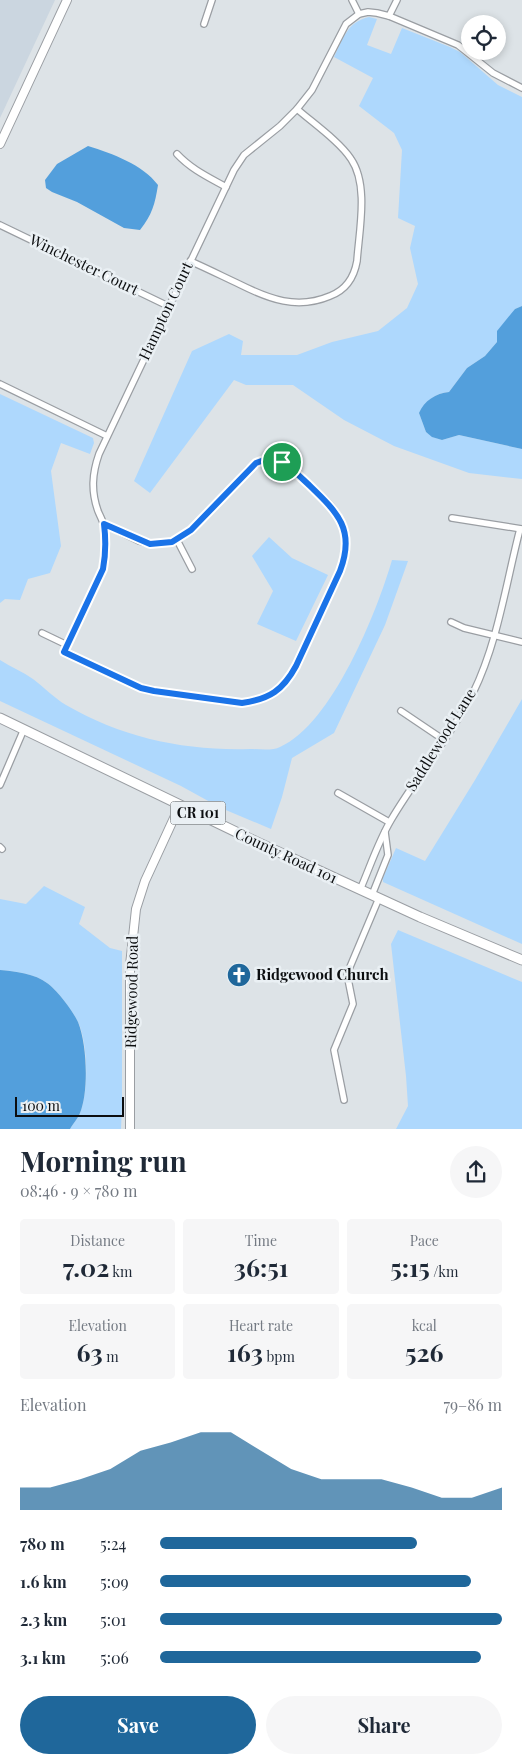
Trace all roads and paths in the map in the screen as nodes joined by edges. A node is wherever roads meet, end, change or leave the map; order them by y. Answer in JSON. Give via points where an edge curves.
{"nodes":[{"id":1,"x":67,"y":0,"type":"edge"},
{"id":2,"x":212,"y":0,"type":"edge"},
{"id":3,"x":352,"y":0,"type":"edge"},
{"id":4,"x":397,"y":0,"type":"edge"},
{"id":5,"x":359,"y":14,"type":"junction"},
{"id":6,"x":389,"y":16,"type":"junction"},
{"id":7,"x":204,"y":24,"type":"dead end"},
{"id":8,"x":522,"y":88,"type":"edge"},
{"id":9,"x":297,"y":109,"type":"junction"},
{"id":10,"x":0,"y":144,"type":"edge"},
{"id":11,"x":177,"y":154,"type":"dead end"},
{"id":12,"x":226,"y":187,"type":"junction"},
{"id":13,"x":0,"y":225,"type":"edge"},
{"id":14,"x":190,"y":260,"type":"junction"},
{"id":15,"x":168,"y":306,"type":"junction"},
{"id":16,"x":0,"y":384,"type":"edge"},
{"id":17,"x":107,"y":436,"type":"junction"},
{"id":18,"x":452,"y":518,"type":"dead end"},
{"id":19,"x":104,"y":524,"type":"junction"},
{"id":20,"x":521,"y":529,"type":"edge"},
{"id":21,"x":177,"y":540,"type":"junction"},
{"id":22,"x":192,"y":569,"type":"dead end"},
{"id":23,"x":451,"y":622,"type":"dead end"},
{"id":24,"x":42,"y":633,"type":"dead end"},
{"id":25,"x":494,"y":636,"type":"junction"},
{"id":26,"x":522,"y":642,"type":"edge"},
{"id":27,"x":67,"y":645,"type":"junction"},
{"id":28,"x":401,"y":712,"type":"dead end"},
{"id":29,"x":0,"y":718,"type":"edge"},
{"id":30,"x":24,"y":729,"type":"junction"},
{"id":31,"x":444,"y":740,"type":"junction"},
{"id":32,"x":0,"y":785,"type":"edge"},
{"id":33,"x":338,"y":793,"type":"dead end"},
{"id":34,"x":180,"y":805,"type":"junction"},
{"id":35,"x":389,"y":822,"type":"junction"},
{"id":36,"x":385,"y":832,"type":"junction"},
{"id":37,"x":360,"y":890,"type":"junction"},
{"id":38,"x":376,"y":897,"type":"junction"},
{"id":39,"x":522,"y":960,"type":"edge"},
{"id":40,"x":344,"y":1100,"type":"dead end"},
{"id":41,"x":130,"y":1129,"type":"edge"}],
"edges":[{"from":1,"to":10,"type":"street"},
{"from":2,"to":7,"type":"street"},
{"from":3,"to":5,"type":"street"},
{"from":4,"to":6,"type":"street"},
{"from":5,"to":6,"type":"street","via":[[368,12]]},
{"from":5,"to":9,"type":"street","name":"Hampton Court","via":[[346,24],[312,90]]},
{"from":6,"to":8,"type":"street","via":[[458,45],[493,73]]},
{"from":9,"to":12,"type":"street","name":"Hampton Court","via":[[244,155]]},
{"from":9,"to":14,"type":"street","via":[[350,158],[360,179],[357,261],[351,280],[327,297],[288,303],[262,296]]},
{"from":11,"to":12,"type":"street","via":[[195,170]]},
{"from":12,"to":14,"type":"street","name":"Hampton Court"},
{"from":13,"to":15,"type":"street","name":"Winchester Court"},
{"from":14,"to":15,"type":"street","name":"Hampton Court"},
{"from":15,"to":17,"type":"street","name":"Hampton Court"},
{"from":16,"to":17,"type":"street"},
{"from":17,"to":19,"type":"street","name":"Hampton Court","via":[[94,468],[92,483]]},
{"from":18,"to":20,"type":"street"},
{"from":19,"to":21,"type":"street","via":[[150,544]]},
{"from":19,"to":27,"type":"street","name":"Hampton Court","via":[[106,547],[103,569]]},
{"from":20,"to":25,"type":"street","name":"Saddlewood Lane"},
{"from":21,"to":22,"type":"street"},
{"from":21,"to":27,"type":"street","via":[[191,530],[249,469],[264,460],[273,459],[289,467],[337,515],[345,533],[344,559],[296,666],[280,689],[249,702],[141,688],[64,652]]},
{"from":23,"to":25,"type":"street"},
{"from":24,"to":27,"type":"street"},
{"from":25,"to":26,"type":"street"},
{"from":25,"to":31,"type":"street","name":"Saddlewood Lane","via":[[472,693]]},
{"from":28,"to":31,"type":"street"},
{"from":29,"to":30,"type":"main road","name":"County Road 101","number":"CR 101"},
{"from":30,"to":32,"type":"street"},
{"from":30,"to":34,"type":"main road","name":"County Road 101","number":"CR 101"},
{"from":31,"to":35,"type":"street","name":"Saddlewood Lane"},
{"from":33,"to":35,"type":"street"},
{"from":34,"to":37,"type":"main road","name":"County Road 101","number":"CR 101"},
{"from":34,"to":41,"type":"street","name":"Ridgewood Road","via":[[145,880],[136,909],[130,965]]},
{"from":35,"to":36,"type":"street","name":"Saddlewood Lane"},
{"from":36,"to":37,"type":"street","name":"Saddlewood Lane"},
{"from":36,"to":38,"type":"street","name":"Saddlewood Lane","via":[[388,855]]},
{"from":37,"to":38,"type":"main road","name":"County Road 101","number":"CR 101"},
{"from":38,"to":39,"type":"main road","name":"County Road 101","number":"CR 101"},
{"from":38,"to":40,"type":"street","name":"Saddlewood Lane","via":[[346,974],[353,1004],[334,1050]]}]}
